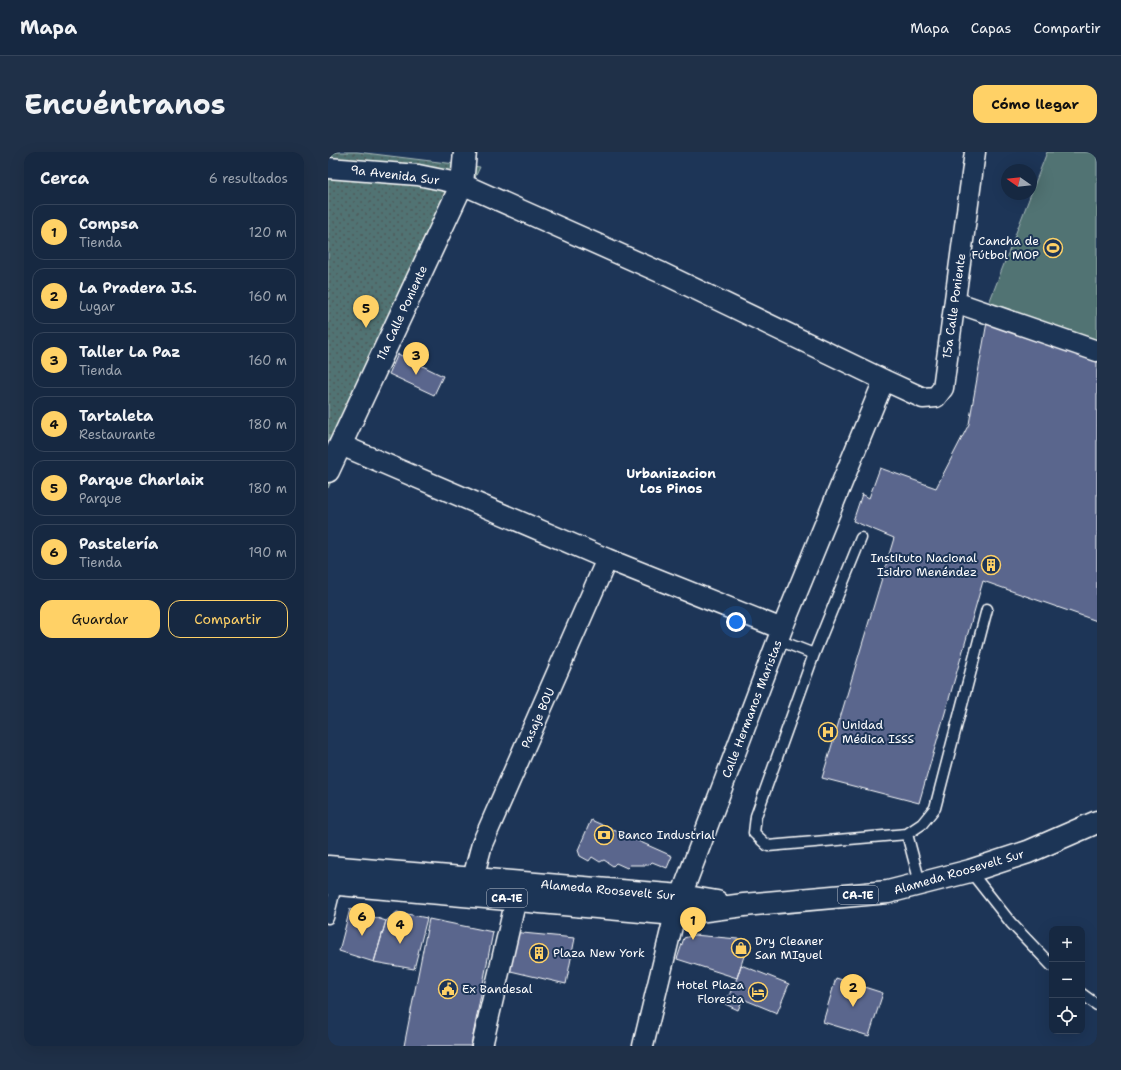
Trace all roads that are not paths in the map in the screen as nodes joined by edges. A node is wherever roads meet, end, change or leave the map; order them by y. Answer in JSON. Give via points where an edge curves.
{"nodes":[{"id":1,"x":465,"y":152,"type":"edge"},
{"id":2,"x":975,"y":152,"type":"edge"},
{"id":3,"x":328,"y":168,"type":"edge"},
{"id":4,"x":462,"y":184,"type":"junction"},
{"id":5,"x":955,"y":302,"type":"junction"},
{"id":6,"x":1097,"y":352,"type":"edge"},
{"id":7,"x":884,"y":380,"type":"junction"},
{"id":8,"x":943,"y":388,"type":"joint"},
{"id":9,"x":341,"y":445,"type":"junction"},
{"id":10,"x":328,"y":471,"type":"edge"},
{"id":11,"x":861,"y":538,"type":"dead end"},
{"id":12,"x":607,"y":559,"type":"junction"},
{"id":13,"x":987,"y":609,"type":"dead end"},
{"id":14,"x":780,"y":635,"type":"junction"},
{"id":15,"x":814,"y":654,"type":"junction"},
{"id":16,"x":1097,"y":822,"type":"edge"},
{"id":17,"x":907,"y":834,"type":"junction"},
{"id":18,"x":970,"y":871,"type":"junction"},
{"id":19,"x":332,"y":878,"type":"edge"},
{"id":20,"x":473,"y":878,"type":"junction"},
{"id":21,"x":920,"y":884,"type":"junction"},
{"id":22,"x":516,"y":899,"type":"junction"},
{"id":23,"x":678,"y":905,"type":"junction"},
{"id":24,"x":328,"y":918,"type":"edge"},
{"id":25,"x":1049,"y":963,"type":"edge"},
{"id":26,"x":1085,"y":996,"type":"edge"},
{"id":27,"x":1097,"y":1006,"type":"edge"},
{"id":28,"x":482,"y":1046,"type":"edge"},
{"id":29,"x":643,"y":1046,"type":"edge"}],
"edges":[{"from":1,"to":4,"type":"main road","name":"11a Calle Poniente"},
{"from":2,"to":5,"type":"street","name":"15a Calle Poniente"},
{"from":3,"to":4,"type":"street","name":"9a Avenida Sur","via":[[418,175]]},
{"from":4,"to":7,"type":"street","name":"9a Avenida Sur","via":[[662,273]]},
{"from":4,"to":9,"type":"main road","name":"11a Calle Poniente"},
{"from":5,"to":6,"type":"street"},
{"from":5,"to":8,"type":"street","name":"15a Calle Poniente"},
{"from":7,"to":8,"type":"street","name":"9a Avenida Sur","via":[[923,398],[936,397]]},
{"from":7,"to":14,"type":"street","name":"Calle Hermanos Maristas"},
{"from":9,"to":10,"type":"main road","name":"11a Calle Poniente"},
{"from":9,"to":12,"type":"street"},
{"from":11,"to":15,"type":"lane"},
{"from":12,"to":14,"type":"street"},
{"from":12,"to":20,"type":"street","name":"Pasaje BOU","via":[[482,844]]},
{"from":13,"to":17,"type":"lane","via":[[935,808],[922,824]]},
{"from":14,"to":15,"type":"lane"},
{"from":14,"to":23,"type":"street","name":"Calle Hermanos Maristas"},
{"from":15,"to":17,"type":"lane","via":[[756,816],[754,833],[768,846]]},
{"from":16,"to":18,"type":"main road","name":"Alameda Roosevelt Sur","number":"CA-1E","via":[[1028,852]]},
{"from":17,"to":21,"type":"lane"},
{"from":18,"to":21,"type":"main road","name":"Alameda Roosevelt Sur","number":"CA-1E"},
{"from":18,"to":25,"type":"lane","via":[[1011,924]]},
{"from":19,"to":20,"type":"main road","name":"Alameda Roosevelt Sur","number":"CA-1E"},
{"from":19,"to":22,"type":"main road","name":"Alameda Roosevelt Sur","number":"CA-1E"},
{"from":19,"to":24,"type":"lane","via":[[334,894]]},
{"from":20,"to":23,"type":"main road","name":"Alameda Roosevelt Sur","number":"CA-1E"},
{"from":21,"to":23,"type":"main road","name":"Alameda Roosevelt Sur","number":"CA-1E","via":[[888,892],[744,906]]},
{"from":22,"to":23,"type":"main road","name":"Alameda Roosevelt Sur","number":"CA-1E"},
{"from":22,"to":28,"type":"street"},
{"from":23,"to":29,"type":"street","name":"Calle Hermanos Maristas"},
{"from":26,"to":27,"type":"lane"}]}
